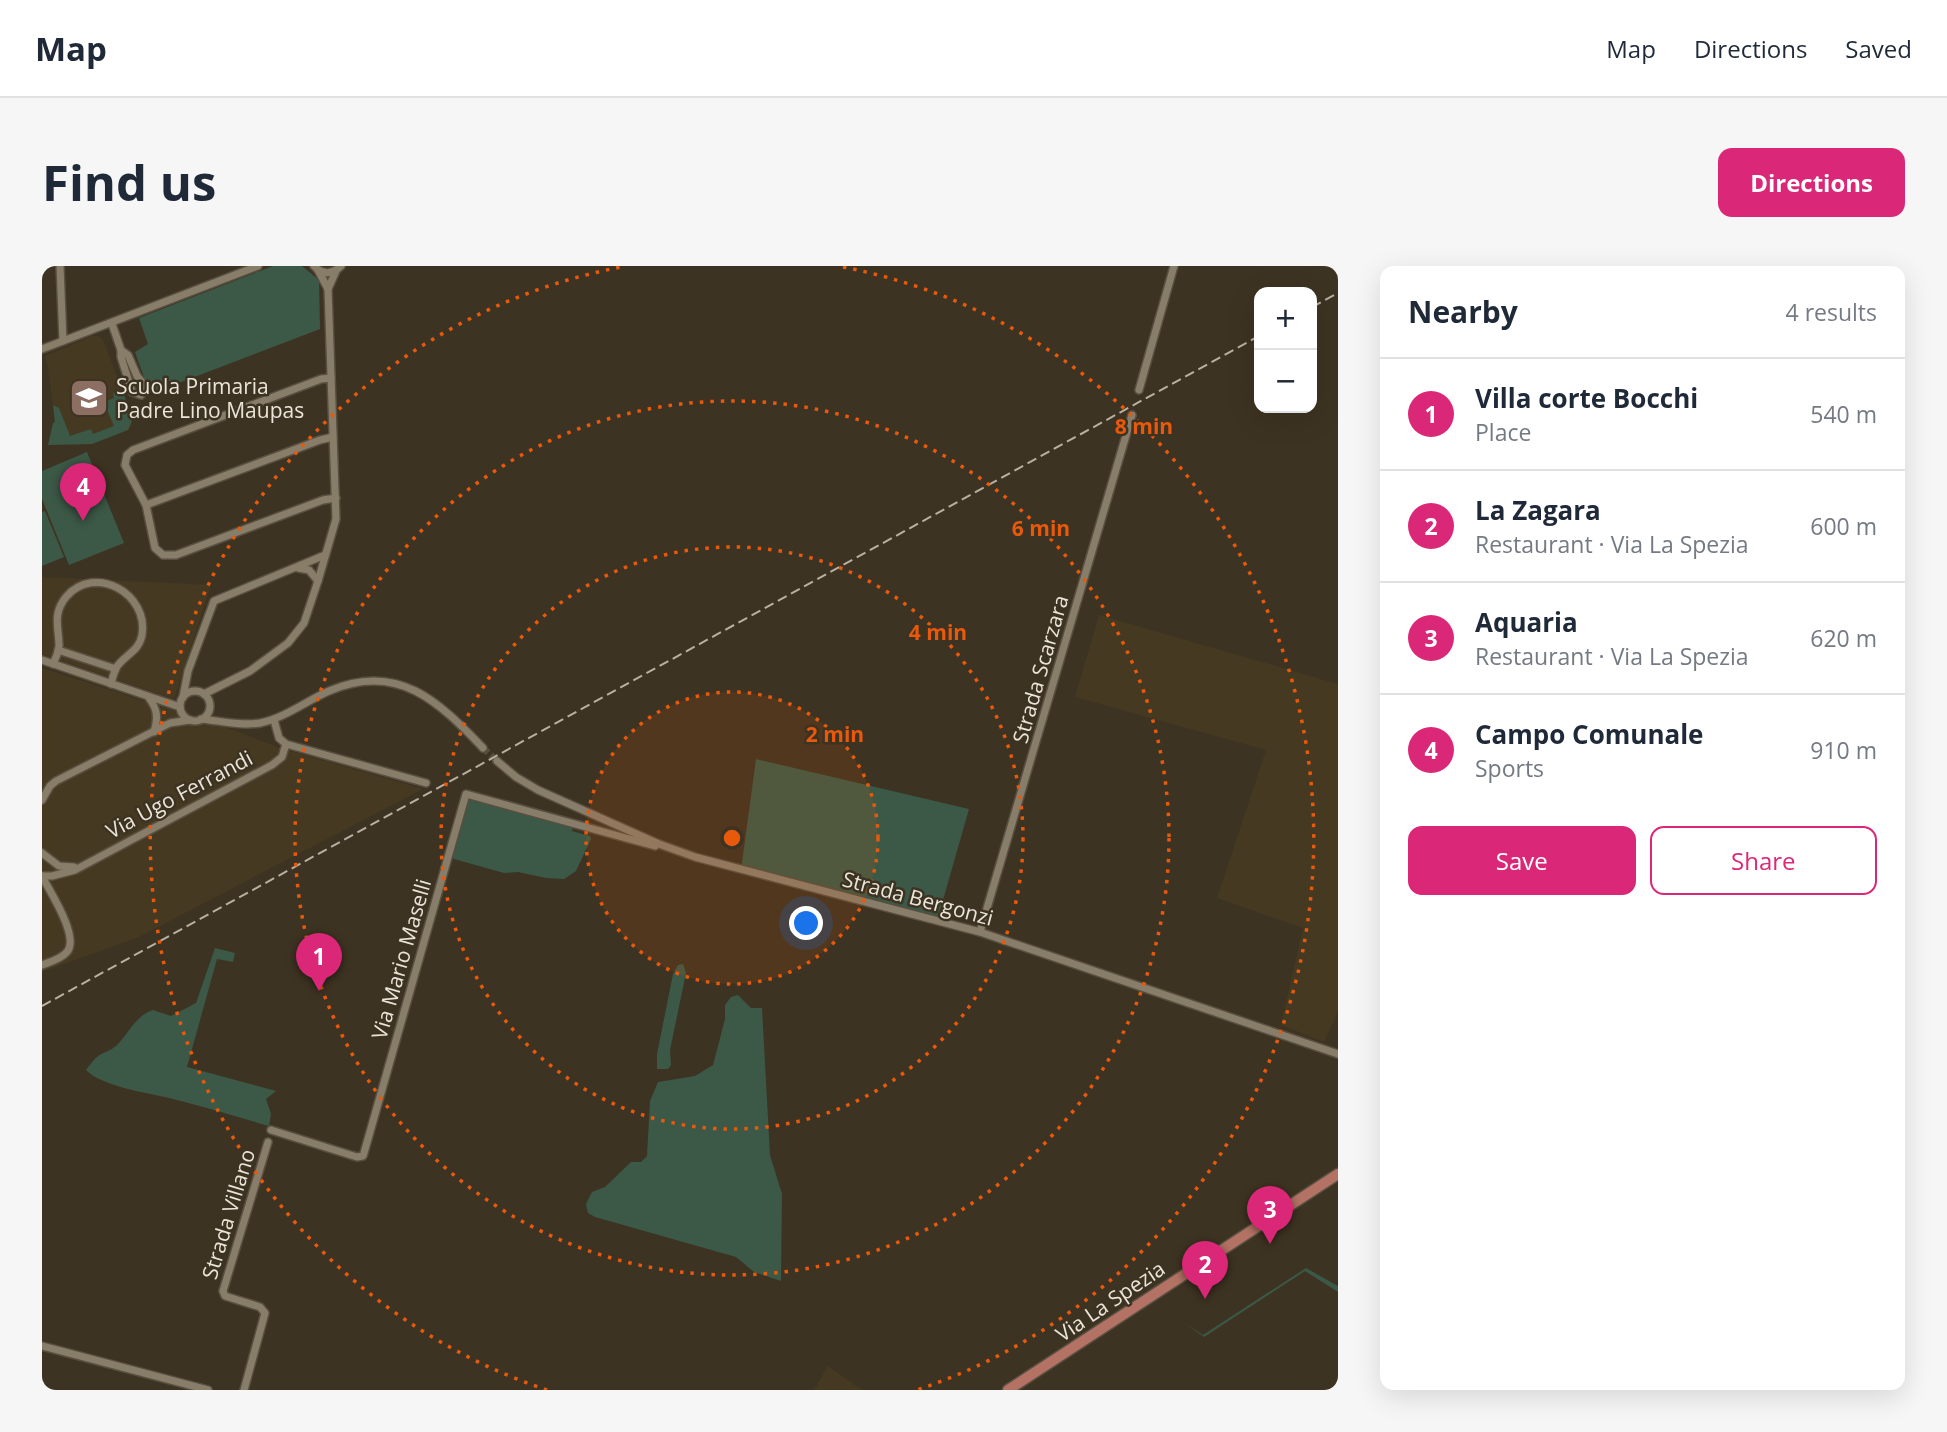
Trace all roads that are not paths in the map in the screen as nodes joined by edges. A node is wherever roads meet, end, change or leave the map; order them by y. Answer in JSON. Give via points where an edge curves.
{"nodes":[{"id":1,"x":61,"y":266,"type":"edge"},
{"id":2,"x":258,"y":266,"type":"edge"},
{"id":3,"x":1174,"y":266,"type":"edge"},
{"id":4,"x":316,"y":268,"type":"edge"},
{"id":5,"x":338,"y":268,"type":"edge"},
{"id":6,"x":328,"y":289,"type":"junction"},
{"id":7,"x":112,"y":324,"type":"junction"},
{"id":8,"x":63,"y":341,"type":"junction"},
{"id":9,"x":42,"y":349,"type":"edge"},
{"id":10,"x":121,"y":350,"type":"junction"},
{"id":11,"x":331,"y":378,"type":"junction"},
{"id":12,"x":1139,"y":390,"type":"dead end"},
{"id":13,"x":1132,"y":415,"type":"dead end"},
{"id":14,"x":333,"y":437,"type":"junction"},
{"id":15,"x":336,"y":498,"type":"junction"},
{"id":16,"x":146,"y":505,"type":"junction"},
{"id":17,"x":325,"y":555,"type":"junction"},
{"id":18,"x":297,"y":568,"type":"junction"},
{"id":19,"x":318,"y":581,"type":"junction"},
{"id":20,"x":58,"y":650,"type":"junction"},
{"id":21,"x":42,"y":660,"type":"edge"},
{"id":22,"x":53,"y":664,"type":"junction"},
{"id":23,"x":116,"y":669,"type":"junction"},
{"id":24,"x":188,"y":671,"type":"junction"},
{"id":25,"x":111,"y":684,"type":"junction"},
{"id":26,"x":217,"y":689,"type":"junction"},
{"id":27,"x":202,"y":693,"type":"junction"},
{"id":28,"x":149,"y":697,"type":"junction"},
{"id":29,"x":183,"y":697,"type":"junction"},
{"id":30,"x":168,"y":704,"type":"junction"},
{"id":31,"x":210,"y":706,"type":"junction"},
{"id":32,"x":180,"y":709,"type":"junction"},
{"id":33,"x":201,"y":719,"type":"junction"},
{"id":34,"x":190,"y":720,"type":"junction"},
{"id":35,"x":274,"y":720,"type":"junction"},
{"id":36,"x":220,"y":721,"type":"junction"},
{"id":37,"x":170,"y":723,"type":"junction"},
{"id":38,"x":154,"y":732,"type":"junction"},
{"id":39,"x":286,"y":744,"type":"junction"},
{"id":40,"x":483,"y":748,"type":"tunnel mouth"},
{"id":41,"x":497,"y":761,"type":"tunnel mouth"},
{"id":42,"x":426,"y":783,"type":"dead end"},
{"id":43,"x":42,"y":800,"type":"edge"},
{"id":44,"x":590,"y":813,"type":"junction"},
{"id":45,"x":580,"y":825,"type":"junction"},
{"id":46,"x":42,"y":853,"type":"edge"},
{"id":47,"x":682,"y":853,"type":"junction"},
{"id":48,"x":61,"y":867,"type":"junction"},
{"id":49,"x":79,"y":867,"type":"junction"},
{"id":50,"x":58,"y":875,"type":"junction"},
{"id":51,"x":42,"y":876,"type":"edge"},
{"id":52,"x":51,"y":894,"type":"junction"},
{"id":53,"x":980,"y":932,"type":"junction"},
{"id":54,"x":42,"y":965,"type":"edge"},
{"id":55,"x":1338,"y":1054,"type":"edge"},
{"id":56,"x":271,"y":1130,"type":"dead end"},
{"id":57,"x":268,"y":1142,"type":"dead end"},
{"id":58,"x":1338,"y":1174,"type":"edge"},
{"id":59,"x":42,"y":1346,"type":"edge"},
{"id":60,"x":208,"y":1390,"type":"edge"},
{"id":61,"x":244,"y":1390,"type":"edge"},
{"id":62,"x":1008,"y":1390,"type":"edge"}],
"edges":[{"from":1,"to":8,"type":"street"},
{"from":2,"to":7,"type":"street"},
{"from":3,"to":12,"type":"street"},
{"from":4,"to":5,"type":"street","via":[[327,273]]},
{"from":4,"to":6,"type":"street"},
{"from":5,"to":6,"type":"street"},
{"from":6,"to":11,"type":"street"},
{"from":7,"to":8,"type":"street"},
{"from":7,"to":10,"type":"street"},
{"from":8,"to":9,"type":"street"},
{"from":10,"to":10,"type":"street","via":[[132,391],[141,395],[145,386]]},
{"from":11,"to":14,"type":"street"},
{"from":11,"to":16,"type":"street","via":[[130,452],[125,469]]},
{"from":13,"to":53,"type":"street","name":"Strada Scarzara"},
{"from":14,"to":15,"type":"street"},
{"from":14,"to":16,"type":"street"},
{"from":15,"to":16,"type":"street","via":[[171,556],[155,548]]},
{"from":15,"to":17,"type":"street","via":[[336,519]]},
{"from":17,"to":18,"type":"street"},
{"from":17,"to":19,"type":"street"},
{"from":18,"to":19,"type":"street","via":[[310,570]]},
{"from":18,"to":24,"type":"street","via":[[214,601]]},
{"from":19,"to":26,"type":"street","via":[[298,633],[277,653]]},
{"from":20,"to":22,"type":"street"},
{"from":20,"to":23,"type":"street"},
{"from":20,"to":23,"type":"street","via":[[56,618],[67,596],[89,583],[110,584],[133,598],[143,624],[141,641]]},
{"from":21,"to":22,"type":"street"},
{"from":22,"to":25,"type":"street"},
{"from":23,"to":25,"type":"street"},
{"from":24,"to":27,"type":"street"},
{"from":24,"to":29,"type":"street"},
{"from":25,"to":28,"type":"street"},
{"from":26,"to":27,"type":"street"},
{"from":26,"to":31,"type":"street"},
{"from":27,"to":29,"type":"street"},
{"from":27,"to":31,"type":"street"},
{"from":28,"to":30,"type":"street"},
{"from":28,"to":38,"type":"street","via":[[158,714]]},
{"from":29,"to":30,"type":"street"},
{"from":29,"to":32,"type":"street"},
{"from":30,"to":32,"type":"street"},
{"from":31,"to":33,"type":"street"},
{"from":31,"to":36,"type":"street"},
{"from":32,"to":34,"type":"street"},
{"from":32,"to":37,"type":"street"},
{"from":33,"to":34,"type":"street"},
{"from":33,"to":36,"type":"street"},
{"from":34,"to":37,"type":"street"},
{"from":35,"to":36,"type":"street"},
{"from":35,"to":39,"type":"street"},
{"from":35,"to":40,"type":"street","via":[[331,690],[381,682],[435,701]]},
{"from":37,"to":38,"type":"street"},
{"from":38,"to":43,"type":"street","via":[[56,782]]},
{"from":39,"to":42,"type":"street"},
{"from":39,"to":49,"type":"street","name":"Via Ugo Ferrandi","via":[[278,762]]},
{"from":41,"to":44,"type":"street","name":"Strada Bergonzi","via":[[527,784]]},
{"from":44,"to":45,"type":"street"},
{"from":44,"to":47,"type":"street","name":"Strada Bergonzi"},
{"from":45,"to":47,"type":"street","name":"Via Mario Maselli"},
{"from":45,"to":56,"type":"street","name":"Via Mario Maselli","via":[[466,794],[365,1153],[357,1157]]},
{"from":46,"to":48,"type":"street"},
{"from":47,"to":53,"type":"street","name":"Strada Bergonzi"},
{"from":48,"to":49,"type":"street"},
{"from":48,"to":51,"type":"street","via":[[50,868]]},
{"from":49,"to":50,"type":"street","name":"Via Ugo Ferrandi"},
{"from":50,"to":51,"type":"street","name":"Via Ugo Ferrandi"},
{"from":50,"to":52,"type":"street"},
{"from":51,"to":52,"type":"street"},
{"from":52,"to":54,"type":"street","via":[[72,941],[63,956]]},
{"from":53,"to":55,"type":"street","name":"Strada Bergonzi"},
{"from":57,"to":61,"type":"street","name":"Strada Villano","via":[[223,1291],[225,1296],[260,1307],[265,1313]]},
{"from":58,"to":62,"type":"main road","name":"Via La Spezia"},
{"from":59,"to":60,"type":"street"}]}
